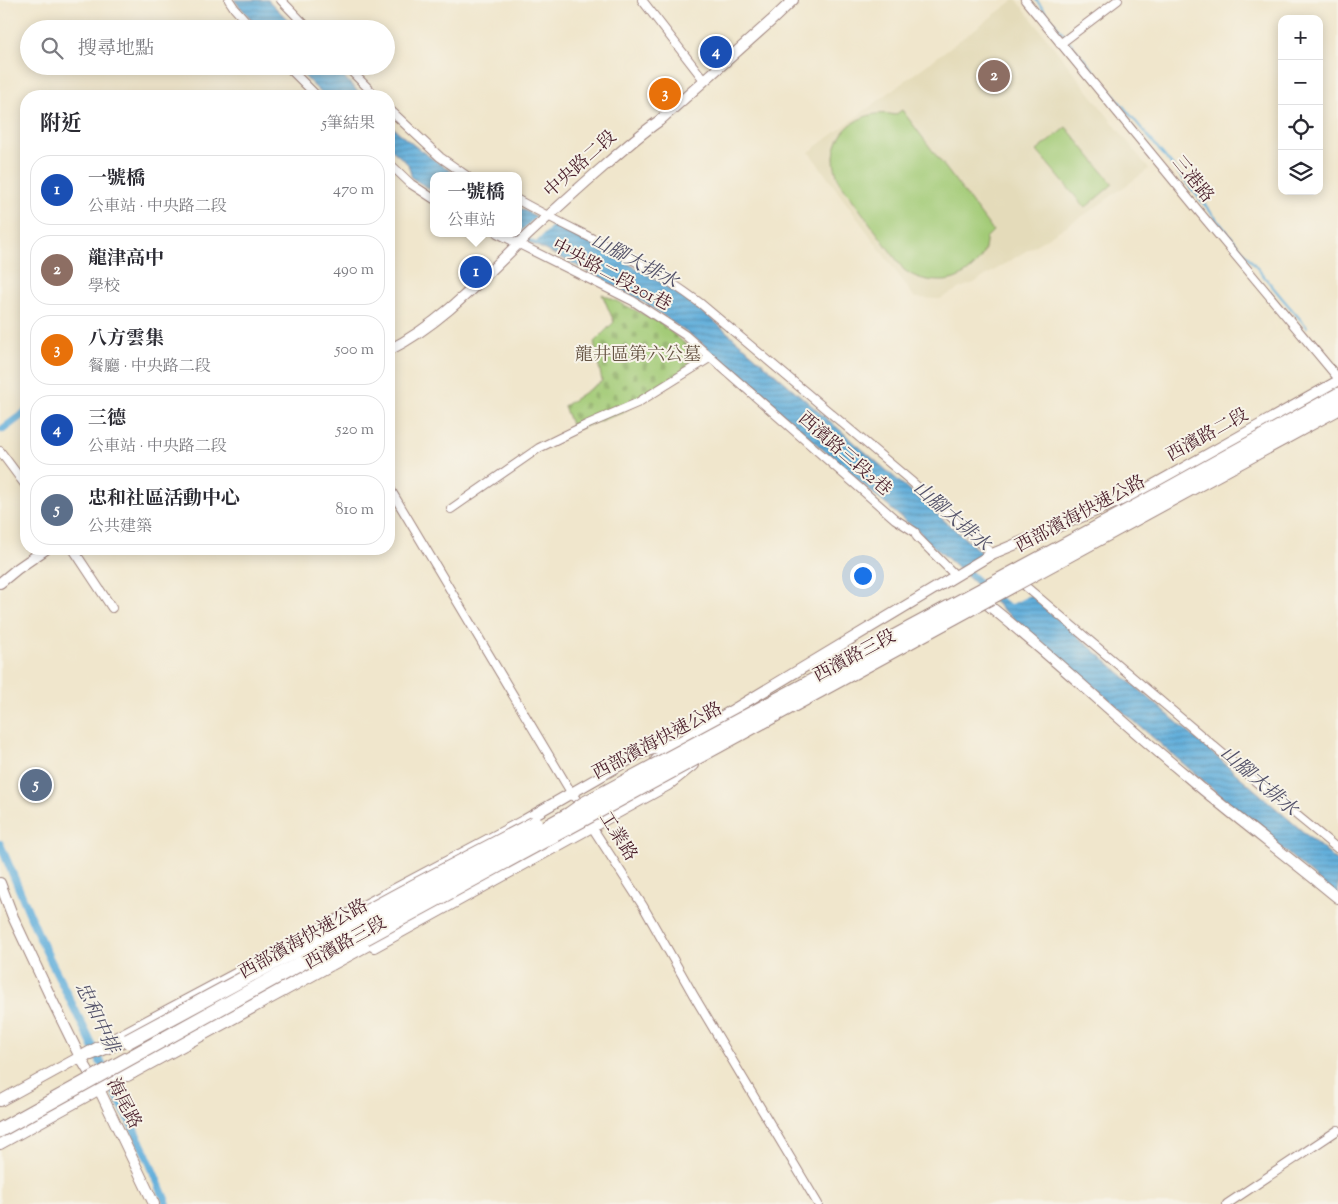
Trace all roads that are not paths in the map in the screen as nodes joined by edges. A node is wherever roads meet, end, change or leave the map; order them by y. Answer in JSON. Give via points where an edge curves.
{"nodes":[{"id":1,"x":229,"y":0,"type":"edge"},
{"id":2,"x":281,"y":0,"type":"edge"},
{"id":3,"x":642,"y":0,"type":"edge"},
{"id":4,"x":794,"y":0,"type":"edge"},
{"id":5,"x":1025,"y":0,"type":"edge"},
{"id":6,"x":1118,"y":0,"type":"edge"},
{"id":7,"x":245,"y":20,"type":"edge"},
{"id":8,"x":300,"y":20,"type":"edge"},
{"id":9,"x":1060,"y":44,"type":"junction"},
{"id":10,"x":297,"y":75,"type":"edge"},
{"id":11,"x":355,"y":75,"type":"edge"},
{"id":12,"x":704,"y":80,"type":"junction"},
{"id":13,"x":311,"y":90,"type":"edge"},
{"id":14,"x":370,"y":90,"type":"edge"},
{"id":15,"x":395,"y":115,"type":"edge"},
{"id":16,"x":395,"y":169,"type":"edge"},
{"id":17,"x":461,"y":172,"type":"edge"},
{"id":18,"x":430,"y":196,"type":"edge"},
{"id":19,"x":522,"y":202,"type":"edge"},
{"id":20,"x":548,"y":217,"type":"junction"},
{"id":21,"x":505,"y":237,"type":"edge"},
{"id":22,"x":518,"y":244,"type":"junction"},
{"id":23,"x":395,"y":347,"type":"edge"},
{"id":24,"x":711,"y":357,"type":"junction"},
{"id":25,"x":1338,"y":380,"type":"edge"},
{"id":26,"x":1338,"y":395,"type":"edge"},
{"id":27,"x":1338,"y":408,"type":"edge"},
{"id":28,"x":1338,"y":413,"type":"edge"},
{"id":29,"x":0,"y":451,"type":"edge"},
{"id":30,"x":20,"y":478,"type":"edge"},
{"id":31,"x":395,"y":497,"type":"edge"},
{"id":32,"x":451,"y":509,"type":"dead end"},
{"id":33,"x":992,"y":554,"type":"junction"},
{"id":34,"x":37,"y":555,"type":"edge"},
{"id":35,"x":77,"y":555,"type":"edge"},
{"id":36,"x":955,"y":576,"type":"junction"},
{"id":37,"x":0,"y":582,"type":"edge"},
{"id":38,"x":1024,"y":585,"type":"junction"},
{"id":39,"x":987,"y":604,"type":"junction"},
{"id":40,"x":112,"y":608,"type":"dead end"},
{"id":41,"x":680,"y":741,"type":"junction"},
{"id":42,"x":701,"y":758,"type":"junction"},
{"id":43,"x":619,"y":790,"type":"junction"},
{"id":44,"x":572,"y":794,"type":"junction"},
{"id":45,"x":584,"y":807,"type":"junction"},
{"id":46,"x":592,"y":826,"type":"junction"},
{"id":47,"x":536,"y":846,"type":"junction"},
{"id":48,"x":1338,"y":849,"type":"edge"},
{"id":49,"x":0,"y":883,"type":"edge"},
{"id":50,"x":1338,"y":898,"type":"edge"},
{"id":51,"x":175,"y":1030,"type":"junction"},
{"id":52,"x":128,"y":1041,"type":"joint"},
{"id":53,"x":102,"y":1049,"type":"junction"},
{"id":54,"x":87,"y":1055,"type":"junction"},
{"id":55,"x":92,"y":1074,"type":"junction"},
{"id":56,"x":122,"y":1076,"type":"junction"},
{"id":57,"x":102,"y":1088,"type":"junction"},
{"id":58,"x":0,"y":1101,"type":"edge"},
{"id":59,"x":0,"y":1124,"type":"edge"},
{"id":60,"x":0,"y":1130,"type":"edge"},
{"id":61,"x":1338,"y":1130,"type":"edge"},
{"id":62,"x":0,"y":1137,"type":"edge"},
{"id":63,"x":0,"y":1144,"type":"edge"},
{"id":64,"x":154,"y":1204,"type":"edge"},
{"id":65,"x":818,"y":1204,"type":"edge"},
{"id":66,"x":1227,"y":1204,"type":"edge"}],
"edges":[{"from":1,"to":7,"type":"street"},
{"from":2,"to":8,"type":"street"},
{"from":3,"to":12,"type":"street"},
{"from":4,"to":12,"type":"street","name":"中央路二段"},
{"from":5,"to":9,"type":"street","name":"三港路"},
{"from":6,"to":9,"type":"street"},
{"from":9,"to":25,"type":"street","name":"三港路"},
{"from":10,"to":13,"type":"street"},
{"from":11,"to":14,"type":"street"},
{"from":12,"to":20,"type":"street","name":"中央路二段"},
{"from":15,"to":17,"type":"street","via":[[440,157]]},
{"from":16,"to":18,"type":"street"},
{"from":19,"to":20,"type":"street"},
{"from":20,"to":22,"type":"street","name":"中央路二段"},
{"from":20,"to":33,"type":"street","via":[[642,264],[700,303],[911,481]]},
{"from":21,"to":22,"type":"street","name":"中央路二段201巷"},
{"from":22,"to":23,"type":"street","name":"中央路二段","via":[[447,311]]},
{"from":22,"to":24,"type":"street","name":"中央路二段201巷","via":[[633,301],[685,335]]},
{"from":24,"to":32,"type":"street","via":[[637,403],[539,448]]},
{"from":24,"to":36,"type":"street","name":"西濱路三段2巷","via":[[895,519],[914,532]]},
{"from":25,"to":33,"type":"street","name":"西濱路二段","via":[[1139,493]]},
{"from":26,"to":45,"type":"highway","name":"西部濱海快速公路","bridge":true},
{"from":27,"to":47,"type":"highway","name":"西部濱海快速公路","bridge":true},
{"from":28,"to":38,"type":"street"},
{"from":29,"to":30,"type":"street"},
{"from":31,"to":44,"type":"street","name":"工業路"},
{"from":33,"to":36,"type":"street","name":"西濱路二段"},
{"from":34,"to":37,"type":"street"},
{"from":35,"to":40,"type":"street"},
{"from":36,"to":41,"type":"street","name":"西濱路三段"},
{"from":38,"to":39,"type":"street","name":"西濱路三段"},
{"from":38,"to":48,"type":"street"},
{"from":39,"to":42,"type":"street","name":"西濱路三段"},
{"from":39,"to":50,"type":"street","via":[[1028,636],[1188,778]]},
{"from":41,"to":43,"type":"street","name":"西濱路三段"},
{"from":41,"to":44,"type":"street","name":"西濱路三段","via":[[641,753]]},
{"from":42,"to":43,"type":"street","name":"西濱路三段"},
{"from":42,"to":46,"type":"street","name":"西濱路三段","via":[[668,785]]},
{"from":43,"to":45,"type":"street","name":"西濱路三段"},
{"from":44,"to":45,"type":"street","name":"工業路"},
{"from":44,"to":53,"type":"street","name":"西濱路三段"},
{"from":45,"to":46,"type":"street","name":"工業路"},
{"from":45,"to":51,"type":"street","name":"西濱路三段","via":[[574,818]]},
{"from":45,"to":52,"type":"highway","bridge":true,"via":[[568,807],[431,877]]},
{"from":45,"to":60,"type":"highway","name":"西部濱海快速公路","bridge":true},
{"from":46,"to":56,"type":"street","name":"西濱路三段","via":[[170,1058]]},
{"from":46,"to":65,"type":"street","name":"工業路","via":[[643,906]]},
{"from":47,"to":56,"type":"highway","bridge":true,"via":[[508,868]]},
{"from":47,"to":62,"type":"highway","name":"西部濱海快速公路","bridge":true},
{"from":49,"to":54,"type":"street","name":"海尾路","via":[[13,917]]},
{"from":51,"to":55,"type":"street","name":"西濱路三段"},
{"from":51,"to":56,"type":"street"},
{"from":52,"to":53,"type":"street"},
{"from":53,"to":54,"type":"street","name":"西濱路三段"},
{"from":54,"to":55,"type":"street","name":"海尾路"},
{"from":54,"to":58,"type":"street","name":"西濱路三段"},
{"from":55,"to":57,"type":"street","name":"海尾路"},
{"from":55,"to":59,"type":"street","name":"西濱路三段"},
{"from":56,"to":57,"type":"street","name":"西濱路三段"},
{"from":57,"to":63,"type":"street","name":"西濱路三段"},
{"from":57,"to":64,"type":"street","name":"海尾路"},
{"from":61,"to":66,"type":"street"}]}
